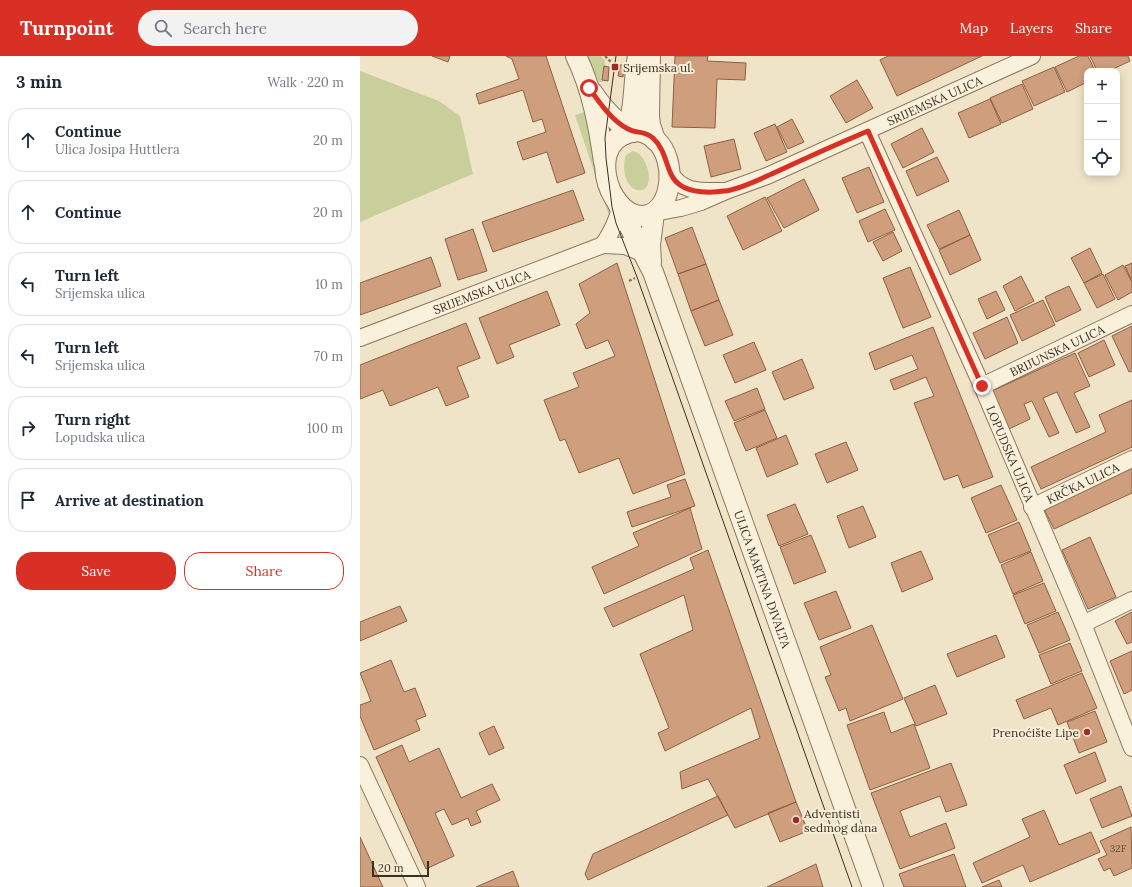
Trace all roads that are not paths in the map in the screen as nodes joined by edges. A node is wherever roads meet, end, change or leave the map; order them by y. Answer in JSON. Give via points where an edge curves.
{"nodes":[{"id":1,"x":576,"y":56,"type":"edge"},
{"id":2,"x":638,"y":56,"type":"edge"},
{"id":3,"x":650,"y":56,"type":"edge"},
{"id":4,"x":1032,"y":56,"type":"edge"},
{"id":5,"x":589,"y":88,"type":"junction"},
{"id":6,"x":628,"y":131,"type":"junction"},
{"id":7,"x":868,"y":131,"type":"junction"},
{"id":8,"x":655,"y":140,"type":"junction"},
{"id":9,"x":605,"y":168,"type":"junction"},
{"id":10,"x":670,"y":172,"type":"junction"},
{"id":11,"x":726,"y":191,"type":"junction"},
{"id":12,"x":618,"y":204,"type":"junction"},
{"id":13,"x":654,"y":213,"type":"junction"},
{"id":14,"x":603,"y":245,"type":"junction"},
{"id":15,"x":644,"y":254,"type":"junction"},
{"id":16,"x":653,"y":272,"type":"junction"},
{"id":17,"x":1132,"y":314,"type":"edge"},
{"id":18,"x":360,"y":338,"type":"edge"},
{"id":19,"x":982,"y":386,"type":"junction"},
{"id":20,"x":1132,"y":459,"type":"edge"},
{"id":21,"x":1032,"y":507,"type":"junction"},
{"id":22,"x":1132,"y":600,"type":"edge"},
{"id":23,"x":1083,"y":624,"type":"junction"},
{"id":24,"x":1126,"y":718,"type":"edge"},
{"id":25,"x":1132,"y":748,"type":"edge"},
{"id":26,"x":360,"y":765,"type":"edge"},
{"id":27,"x":417,"y":887,"type":"edge"},
{"id":28,"x":873,"y":887,"type":"edge"}],
"edges":[{"from":1,"to":5,"type":"street"},
{"from":2,"to":6,"type":"street"},
{"from":3,"to":8,"type":"street","via":[[649,116]]},
{"from":4,"to":7,"type":"street","name":"SRIJEMSKA ULICA"},
{"from":5,"to":6,"type":"street"},
{"from":5,"to":9,"type":"street"},
{"from":6,"to":8,"type":"street","via":[[643,132]]},
{"from":6,"to":9,"type":"street","via":[[609,147]]},
{"from":7,"to":11,"type":"street","name":"SRIJEMSKA ULICA","via":[[767,176]]},
{"from":7,"to":19,"type":"street","name":"LOPUDSKA ULICA"},
{"from":8,"to":10,"type":"street","via":[[664,152]]},
{"from":9,"to":12,"type":"street","via":[[609,185]]},
{"from":10,"to":11,"type":"street","name":"SRIJEMSKA ULICA","via":[[678,184],[688,189]]},
{"from":10,"to":13,"type":"street","via":[[668,192],[662,206]]},
{"from":11,"to":13,"type":"street","name":"SRIJEMSKA ULICA","via":[[702,202]]},
{"from":12,"to":13,"type":"street","via":[[639,216]]},
{"from":12,"to":14,"type":"street","via":[[616,223]]},
{"from":12,"to":15,"type":"street","name":"ULICA MARTINA DIVALTA"},
{"from":13,"to":16,"type":"street","name":"ULICA MARTINA DIVALTA","via":[[650,245]]},
{"from":14,"to":15,"type":"street","name":"SRIJEMSKA ULICA","via":[[625,246]]},
{"from":14,"to":18,"type":"street","name":"SRIJEMSKA ULICA"},
{"from":15,"to":16,"type":"street","name":"ULICA MARTINA DIVALTA"},
{"from":16,"to":28,"type":"street","name":"ULICA MARTINA DIVALTA"},
{"from":17,"to":19,"type":"street","name":"BRIJUNSKA ULICA"},
{"from":19,"to":21,"type":"street","name":"LOPUDSKA ULICA"},
{"from":20,"to":21,"type":"street","name":"KRČKA ULICA"},
{"from":21,"to":23,"type":"street","name":"LOPUDSKA ULICA"},
{"from":22,"to":23,"type":"street"},
{"from":23,"to":24,"type":"street","name":"LOPUDSKA ULICA"},
{"from":24,"to":25,"type":"street","name":"LOPUDSKA ULICA"},
{"from":26,"to":27,"type":"street"}]}
